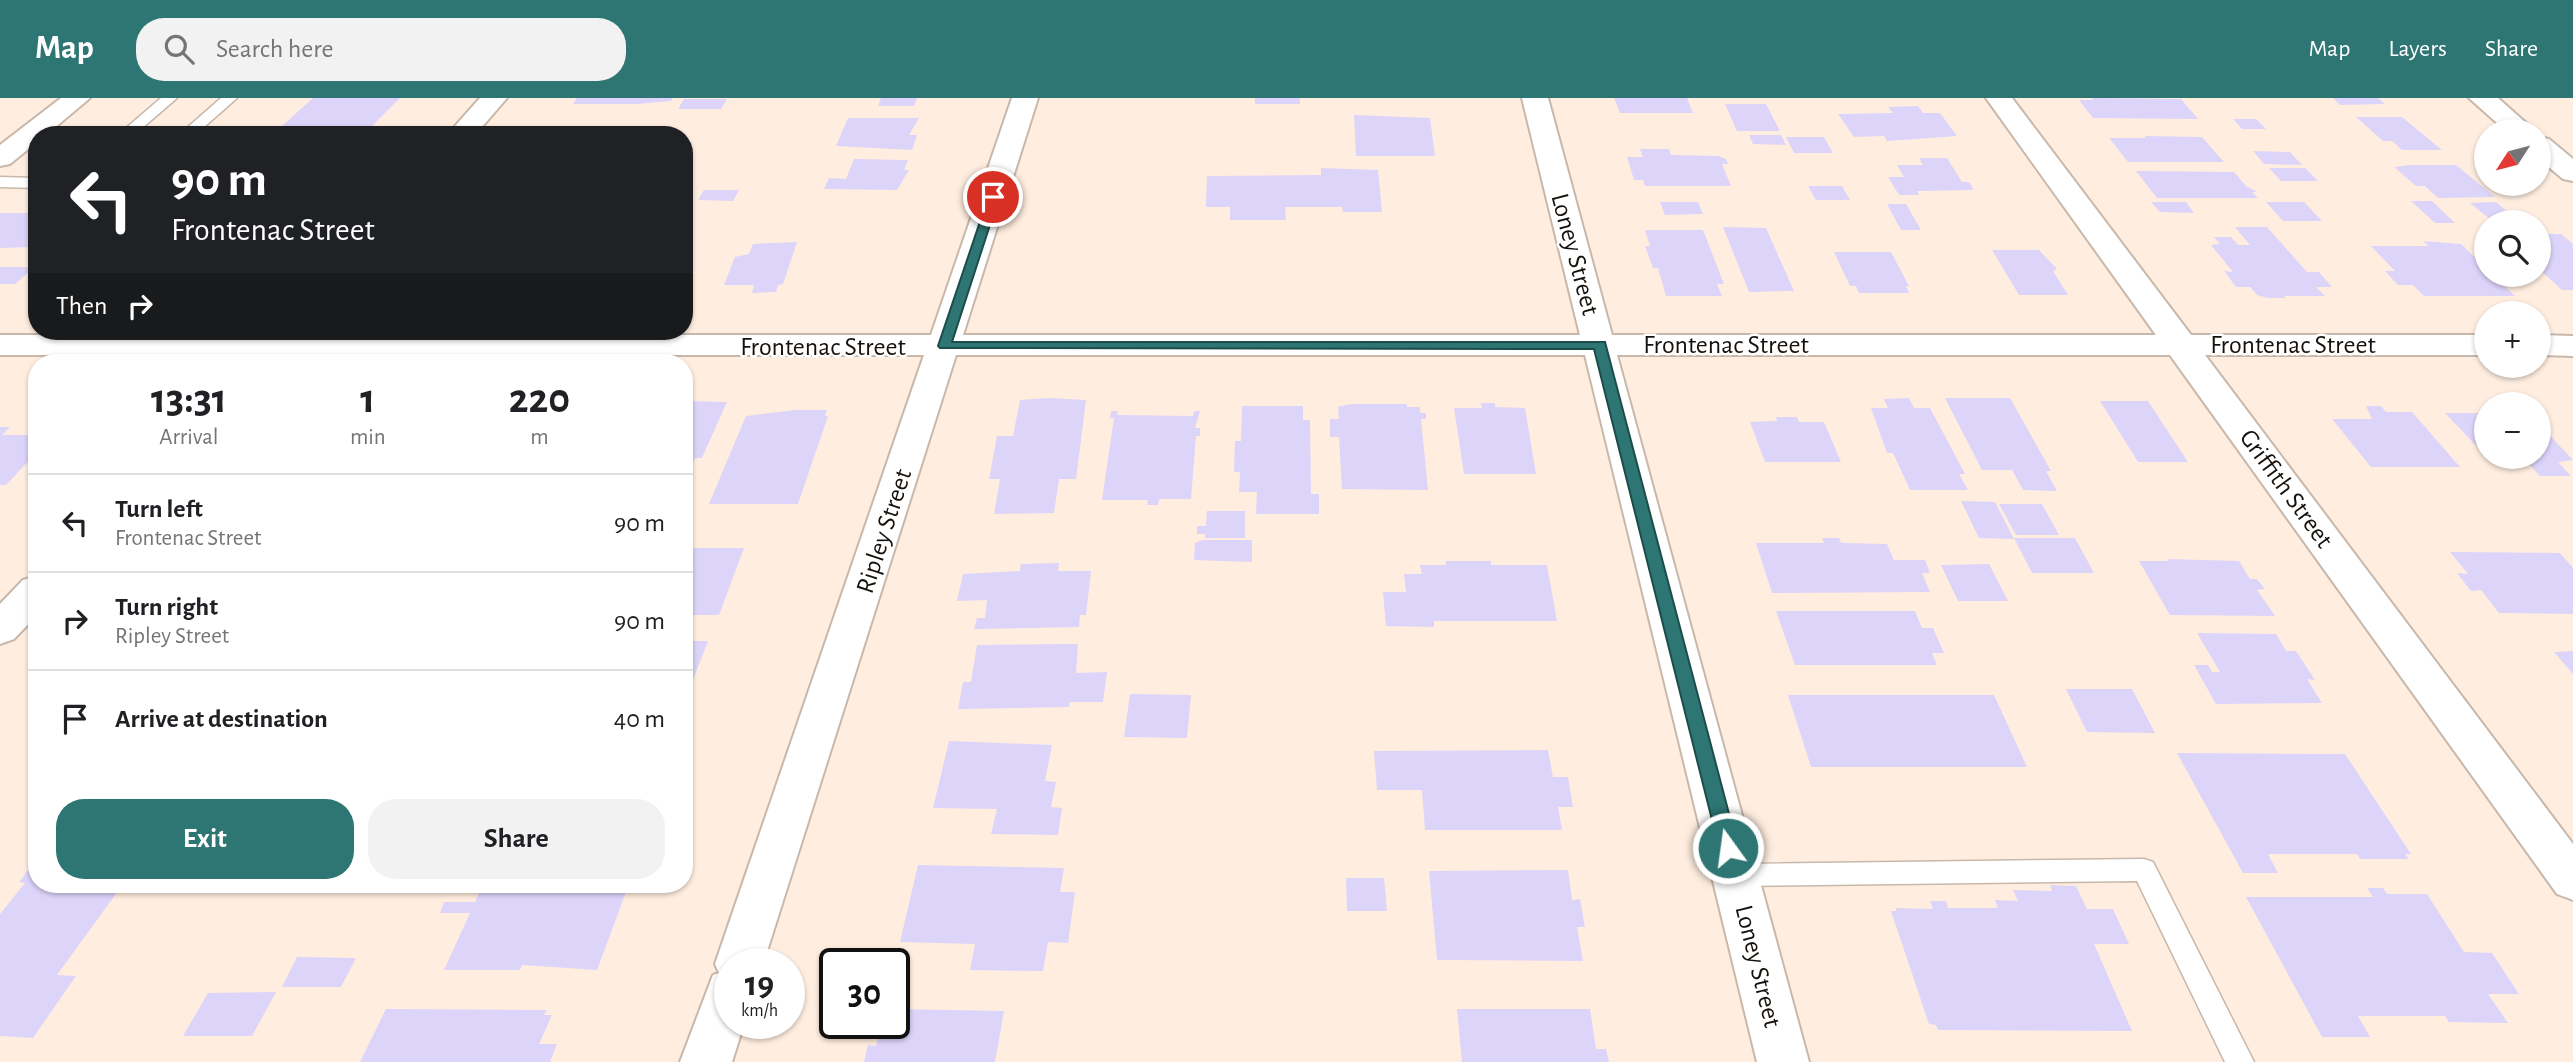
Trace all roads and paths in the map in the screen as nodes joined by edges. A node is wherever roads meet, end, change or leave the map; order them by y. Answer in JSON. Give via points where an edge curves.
{"nodes":[{"id":1,"x":77,"y":98,"type":"edge"},
{"id":2,"x":170,"y":98,"type":"edge"},
{"id":3,"x":230,"y":98,"type":"edge"},
{"id":4,"x":494,"y":98,"type":"edge"},
{"id":5,"x":1025,"y":98,"type":"edge"},
{"id":6,"x":1535,"y":98,"type":"edge"},
{"id":7,"x":1999,"y":98,"type":"edge"},
{"id":8,"x":2482,"y":98,"type":"edge"},
{"id":9,"x":2507,"y":119,"type":"edge"},
{"id":10,"x":41,"y":126,"type":"edge"},
{"id":11,"x":136,"y":126,"type":"edge"},
{"id":12,"x":197,"y":126,"type":"edge"},
{"id":13,"x":468,"y":126,"type":"edge"},
{"id":14,"x":28,"y":136,"type":"edge"},
{"id":15,"x":2552,"y":156,"type":"edge"},
{"id":16,"x":0,"y":158,"type":"edge"},
{"id":17,"x":2573,"y":173,"type":"edge"},
{"id":18,"x":0,"y":182,"type":"edge"},
{"id":19,"x":28,"y":183,"type":"edge"},
{"id":20,"x":2181,"y":343,"type":"junction"},
{"id":21,"x":0,"y":345,"type":"edge"},
{"id":22,"x":1600,"y":345,"type":"junction"},
{"id":23,"x":2474,"y":345,"type":"edge"},
{"id":24,"x":2551,"y":345,"type":"edge"},
{"id":25,"x":262,"y":346,"type":"edge"},
{"id":26,"x":944,"y":346,"type":"junction"},
{"id":27,"x":2573,"y":346,"type":"edge"},
{"id":28,"x":28,"y":599,"type":"edge"},
{"id":29,"x":0,"y":629,"type":"edge"},
{"id":30,"x":1735,"y":875,"type":"junction"},
{"id":31,"x":2573,"y":880,"type":"edge"},
{"id":32,"x":743,"y":948,"type":"edge"},
{"id":33,"x":714,"y":1038,"type":"edge"},
{"id":34,"x":706,"y":1062,"type":"edge"},
{"id":35,"x":1783,"y":1062,"type":"edge"},
{"id":36,"x":2240,"y":1062,"type":"edge"}],
"edges":[{"from":1,"to":10,"type":"street"},
{"from":2,"to":11,"type":"lane"},
{"from":3,"to":12,"type":"lane"},
{"from":4,"to":13,"type":"street"},
{"from":5,"to":26,"type":"street","name":"Ripley Street"},
{"from":6,"to":22,"type":"street","name":"Loney Street"},
{"from":7,"to":20,"type":"street","name":"Griffith Street"},
{"from":8,"to":9,"type":"street"},
{"from":14,"to":16,"type":"street"},
{"from":15,"to":17,"type":"street"},
{"from":18,"to":19,"type":"lane"},
{"from":20,"to":22,"type":"street","name":"Frontenac Street"},
{"from":20,"to":23,"type":"street","name":"Frontenac Street"},
{"from":20,"to":31,"type":"street","name":"Griffith Street"},
{"from":21,"to":25,"type":"street","name":"Frontenac Street"},
{"from":22,"to":26,"type":"street","name":"Frontenac Street"},
{"from":22,"to":30,"type":"street","name":"Loney Street"},
{"from":24,"to":27,"type":"street"},
{"from":25,"to":26,"type":"street","name":"Frontenac Street"},
{"from":26,"to":32,"type":"street","name":"Ripley Street"},
{"from":28,"to":29,"type":"street"},
{"from":30,"to":35,"type":"street","name":"Loney Street"},
{"from":30,"to":36,"type":"lane","via":[[2144,870]]},
{"from":33,"to":34,"type":"street"}]}
